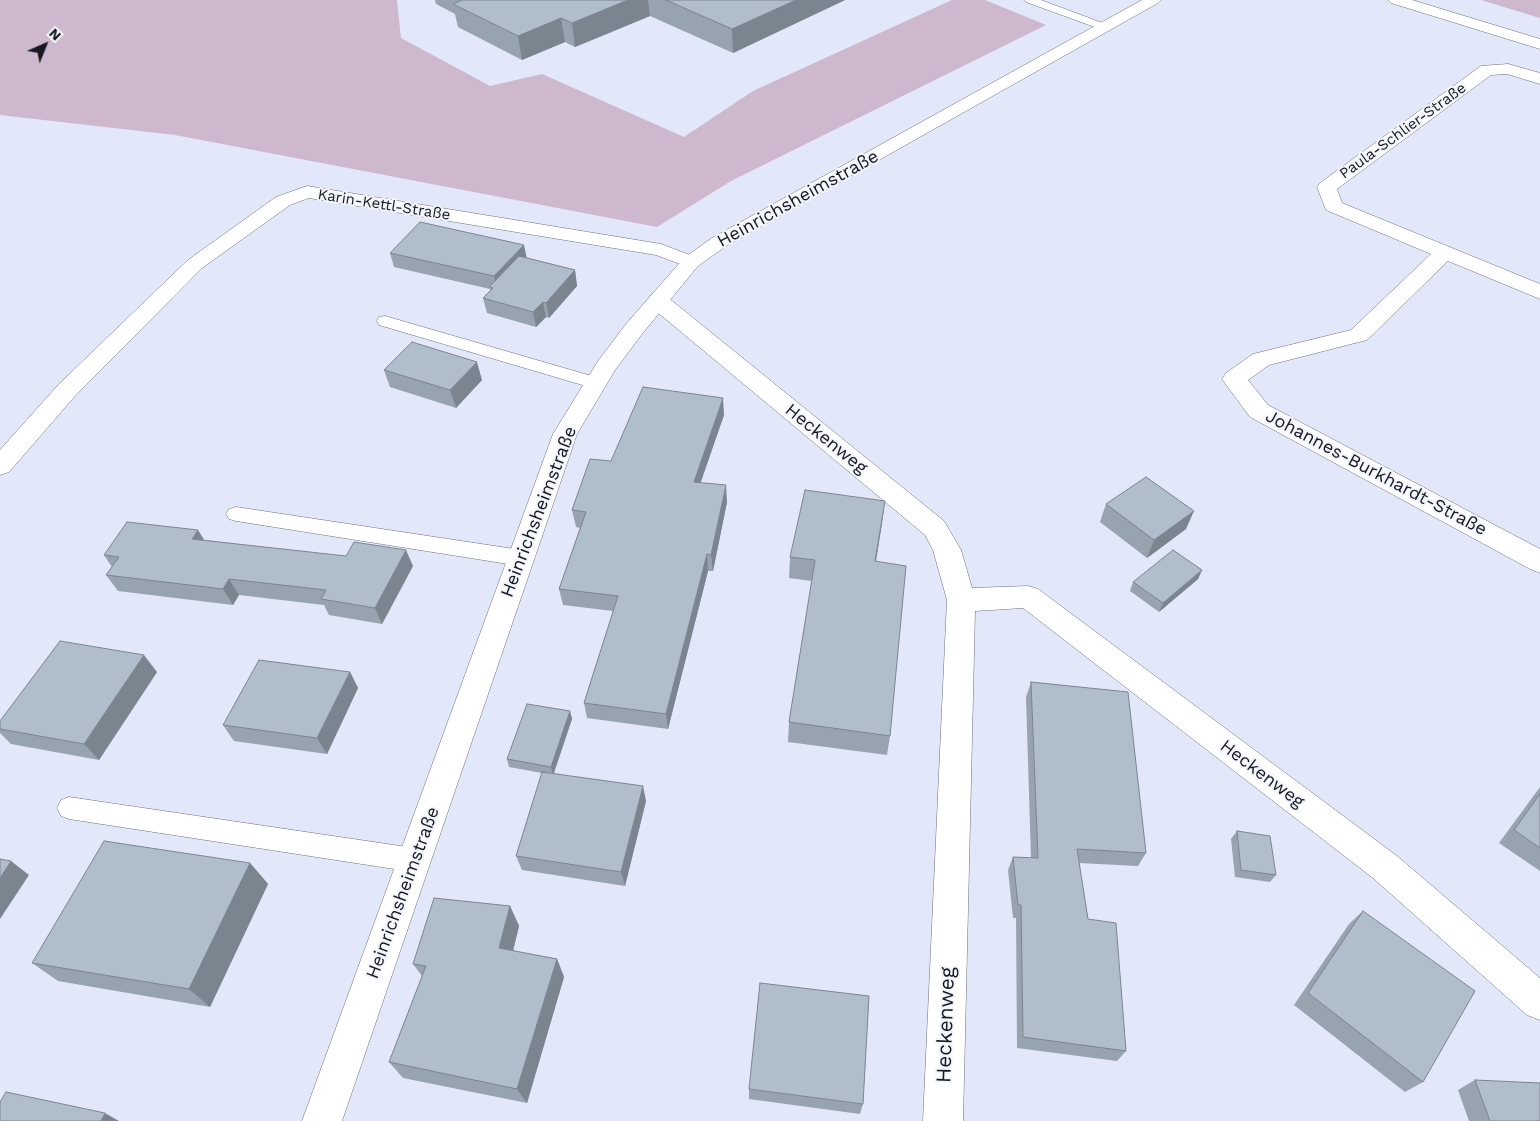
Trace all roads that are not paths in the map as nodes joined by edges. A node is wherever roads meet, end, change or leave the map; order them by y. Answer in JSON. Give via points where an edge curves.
{"nodes":[{"id":1,"x":1030,"y":0,"type":"edge"},
{"id":2,"x":1153,"y":0,"type":"edge"},
{"id":3,"x":1396,"y":0,"type":"edge"},
{"id":4,"x":1104,"y":27,"type":"junction"},
{"id":5,"x":1540,"y":44,"type":"edge"},
{"id":6,"x":1540,"y":79,"type":"edge"},
{"id":7,"x":1445,"y":253,"type":"junction"},
{"id":8,"x":692,"y":262,"type":"junction"},
{"id":9,"x":1540,"y":292,"type":"edge"},
{"id":10,"x":658,"y":301,"type":"junction"},
{"id":11,"x":385,"y":321,"type":"dead end"},
{"id":12,"x":596,"y":383,"type":"junction"},
{"id":13,"x":0,"y":466,"type":"edge"},
{"id":14,"x":236,"y":514,"type":"dead end"},
{"id":15,"x":521,"y":558,"type":"junction"},
{"id":16,"x":1540,"y":562,"type":"edge"},
{"id":17,"x":961,"y":600,"type":"junction"},
{"id":18,"x":69,"y":808,"type":"dead end"},
{"id":19,"x":414,"y":860,"type":"junction"},
{"id":20,"x":1540,"y":1002,"type":"edge"},
{"id":21,"x":322,"y":1121,"type":"edge"},
{"id":22,"x":943,"y":1121,"type":"edge"}],
"edges":[{"from":1,"to":4,"type":"lane"},
{"from":2,"to":4,"type":"street","name":"Heinrichsheimstraße"},
{"from":3,"to":5,"type":"street"},
{"from":4,"to":8,"type":"street","name":"Heinrichsheimstraße","via":[[718,242]]},
{"from":6,"to":7,"type":"street","name":"Paula-Schlier-Straße","via":[[1508,69],[1487,70],[1327,187],[1333,206]]},
{"from":7,"to":9,"type":"street","name":"Paula-Schlier-Straße"},
{"from":7,"to":16,"type":"street","name":"Johannes-Burkhardt-Straße","via":[[1358,336],[1261,359],[1234,379],[1259,411]]},
{"from":8,"to":10,"type":"street","name":"Heinrichsheimstraße"},
{"from":8,"to":13,"type":"street","name":"Karin-Kettl-Straße","via":[[661,250],[307,192],[283,201],[195,264],[67,390]]},
{"from":10,"to":12,"type":"street","name":"Heinrichsheimstraße"},
{"from":10,"to":17,"type":"street","name":"Heckenweg","via":[[935,528],[947,550]]},
{"from":11,"to":12,"type":"lane"},
{"from":12,"to":15,"type":"street","name":"Heinrichsheimstraße","via":[[565,434]]},
{"from":14,"to":15,"type":"lane"},
{"from":15,"to":19,"type":"street","name":"Heinrichsheimstraße"},
{"from":17,"to":20,"type":"street","name":"Heckenweg","via":[[1028,597],[1385,867]]},
{"from":17,"to":22,"type":"street","name":"Heckenweg"},
{"from":18,"to":19,"type":"lane"},
{"from":19,"to":21,"type":"street","name":"Heinrichsheimstraße"}]}
